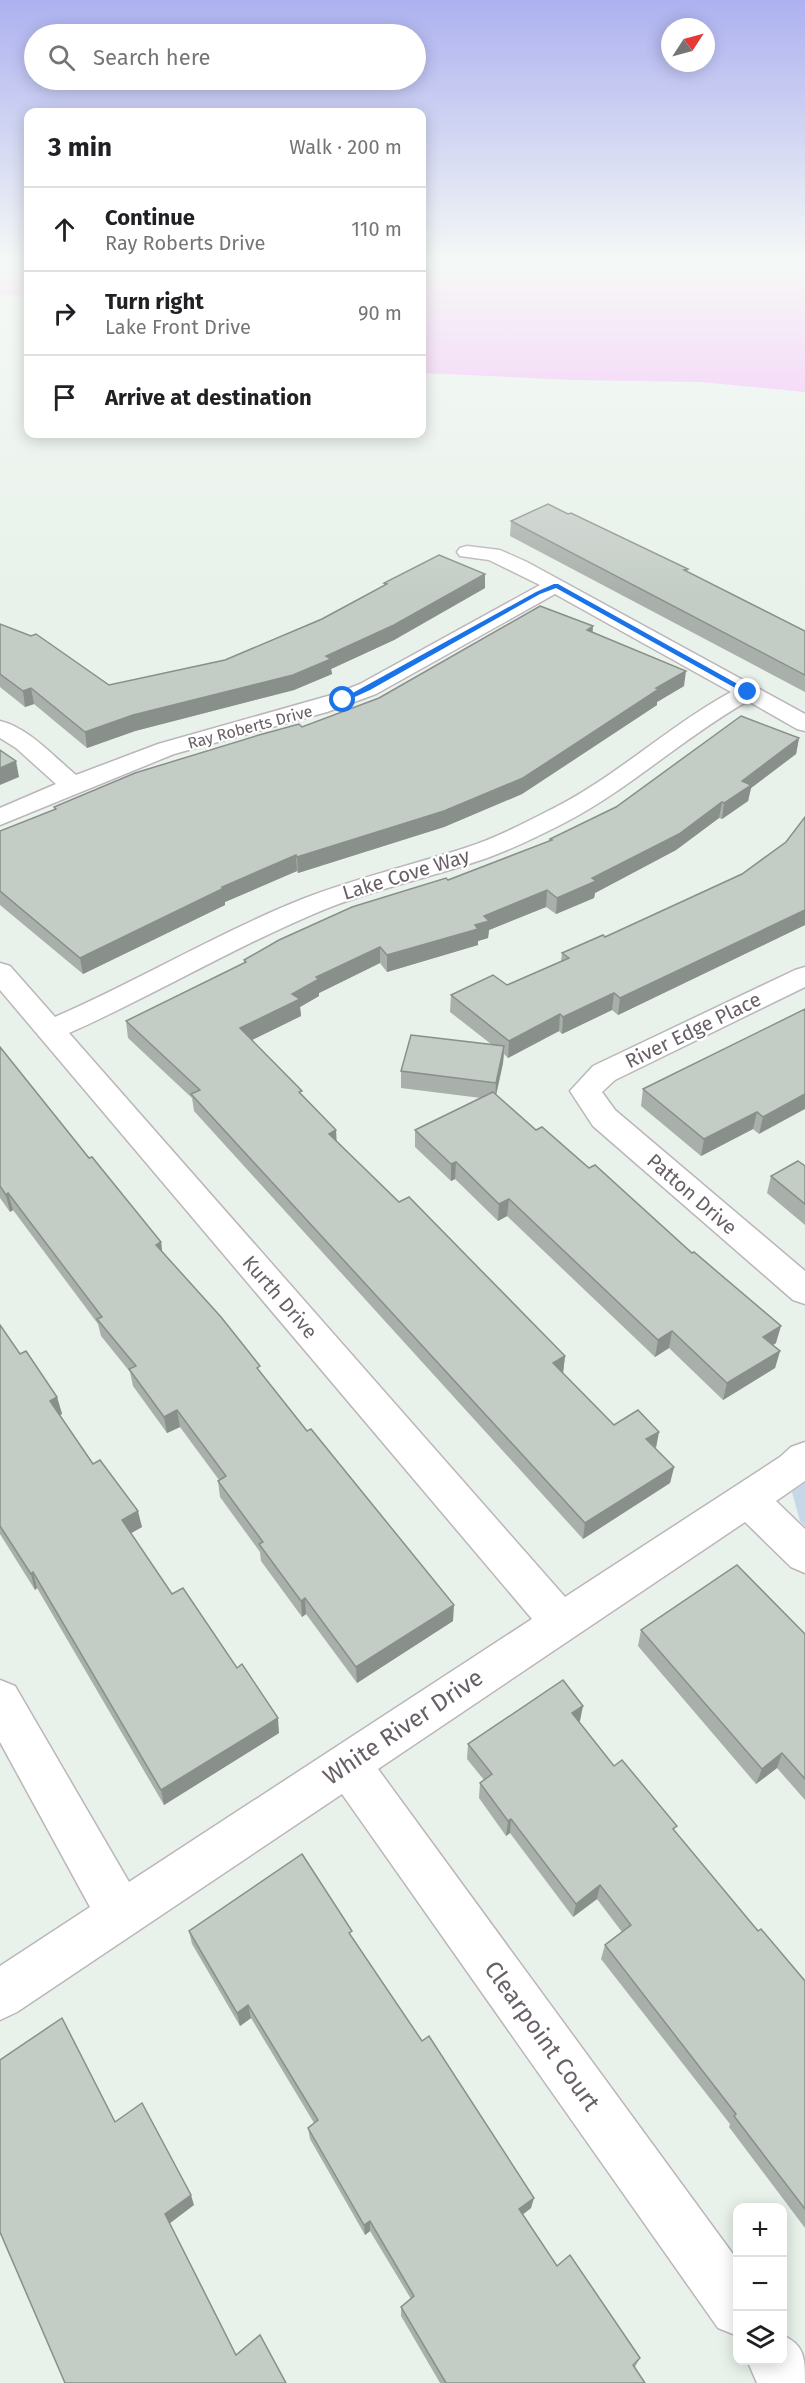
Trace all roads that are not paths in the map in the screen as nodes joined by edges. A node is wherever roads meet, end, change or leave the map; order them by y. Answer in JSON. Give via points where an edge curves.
{"nodes":[{"id":1,"x":466,"y":552,"type":"dead end"},
{"id":2,"x":556,"y":586,"type":"junction"},
{"id":3,"x":748,"y":692,"type":"junction"},
{"id":4,"x":805,"y":724,"type":"edge"},
{"id":5,"x":0,"y":728,"type":"edge"},
{"id":6,"x":74,"y":787,"type":"junction"},
{"id":7,"x":0,"y":817,"type":"edge"},
{"id":8,"x":0,"y":972,"type":"edge"},
{"id":9,"x":805,"y":976,"type":"edge"},
{"id":10,"x":50,"y":1030,"type":"junction"},
{"id":11,"x":585,"y":1091,"type":"joint"},
{"id":12,"x":805,"y":1291,"type":"edge"},
{"id":13,"x":805,"y":1458,"type":"edge"},
{"id":14,"x":747,"y":1498,"type":"junction"},
{"id":15,"x":805,"y":1556,"type":"edge"},
{"id":16,"x":560,"y":1622,"type":"junction"},
{"id":17,"x":0,"y":1700,"type":"edge"},
{"id":18,"x":347,"y":1764,"type":"junction"},
{"id":19,"x":121,"y":1914,"type":"junction"},
{"id":20,"x":0,"y":1995,"type":"edge"},
{"id":21,"x":733,"y":2301,"type":"edge"},
{"id":22,"x":778,"y":2365,"type":"edge"},
{"id":23,"x":791,"y":2383,"type":"edge"}],
"edges":[{"from":1,"to":2,"type":"street","via":[[493,554]]},
{"from":2,"to":3,"type":"street"},
{"from":2,"to":6,"type":"street","name":"Ray Roberts Drive","via":[[343,700],[167,749]]},
{"from":3,"to":4,"type":"street"},
{"from":3,"to":10,"type":"street","name":"Lake Cove Way","via":[[720,706],[614,784],[556,817],[478,852],[366,884],[309,906],[103,1008]]},
{"from":5,"to":6,"type":"street","via":[[24,743]]},
{"from":6,"to":7,"type":"street","name":"Ray Roberts Drive"},
{"from":8,"to":10,"type":"street","name":"Kurth Drive"},
{"from":9,"to":11,"type":"street","name":"River Edge Place","via":[[604,1073]]},
{"from":10,"to":16,"type":"street","name":"Kurth Drive"},
{"from":11,"to":12,"type":"street","name":"Patton Drive","via":[[604,1118]]},
{"from":13,"to":14,"type":"street","name":"White River Drive"},
{"from":14,"to":15,"type":"street"},
{"from":14,"to":16,"type":"street","name":"White River Drive"},
{"from":16,"to":18,"type":"street","name":"White River Drive"},
{"from":17,"to":19,"type":"street"},
{"from":18,"to":19,"type":"street","name":"White River Drive"},
{"from":18,"to":21,"type":"street","name":"Clearpoint Court"},
{"from":19,"to":20,"type":"street","name":"White River Drive"},
{"from":22,"to":23,"type":"street"}]}
